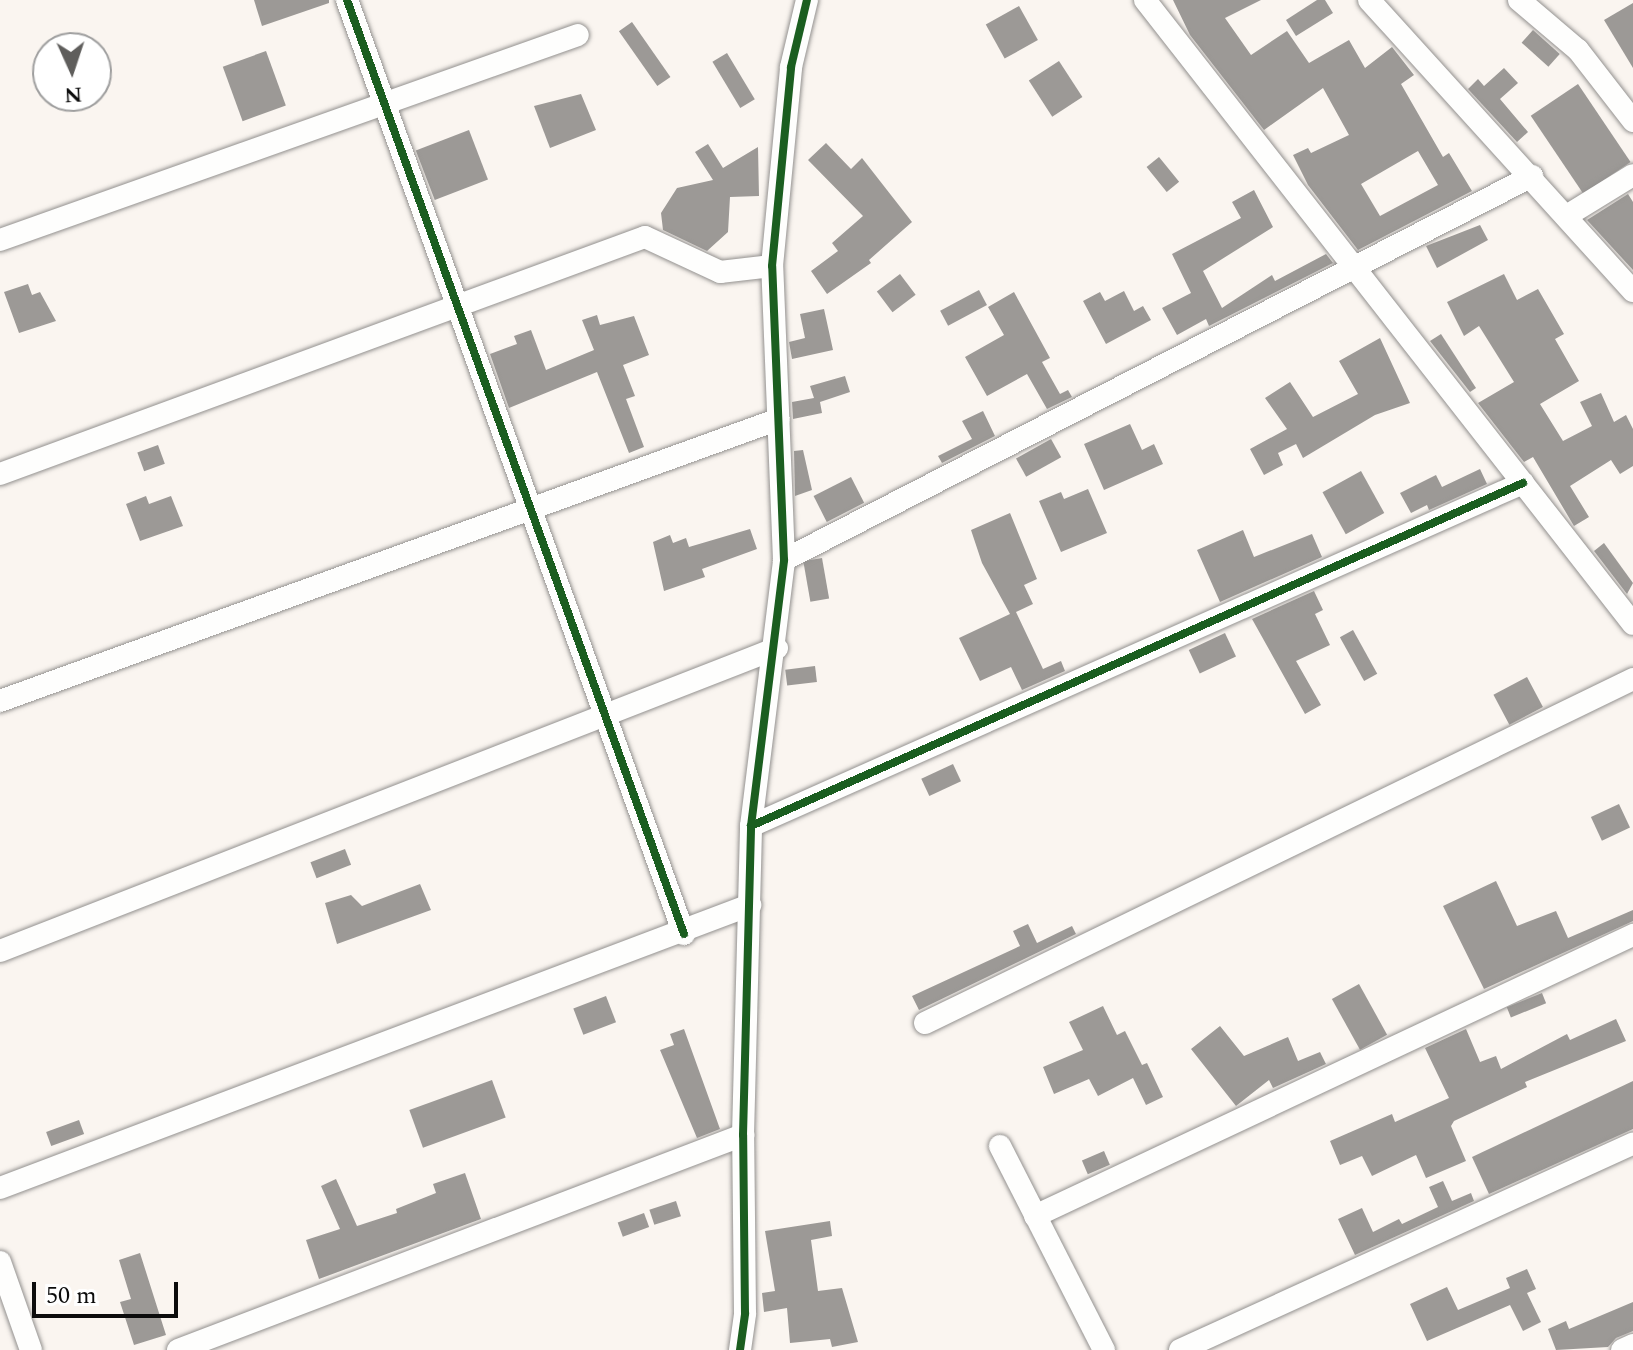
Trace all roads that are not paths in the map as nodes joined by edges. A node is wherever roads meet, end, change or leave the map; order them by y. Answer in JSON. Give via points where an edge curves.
{"nodes":[{"id":1,"x":347,"y":0,"type":"edge"},
{"id":2,"x":807,"y":0,"type":"edge"},
{"id":3,"x":1145,"y":0,"type":"edge"},
{"id":4,"x":1398,"y":0,"type":"edge"},
{"id":5,"x":1519,"y":0,"type":"edge"},
{"id":6,"x":1373,"y":5,"type":"edge"},
{"id":7,"x":578,"y":35,"type":"dead end"},
{"id":8,"x":384,"y":100,"type":"junction"},
{"id":9,"x":1633,"y":121,"type":"edge"},
{"id":10,"x":1633,"y":175,"type":"edge"},
{"id":11,"x":1532,"y":176,"type":"junction"},
{"id":12,"x":1568,"y":215,"type":"junction"},
{"id":13,"x":0,"y":240,"type":"edge"},
{"id":14,"x":772,"y":266,"type":"junction"},
{"id":15,"x":1357,"y":270,"type":"junction"},
{"id":16,"x":1633,"y":291,"type":"edge"},
{"id":17,"x":460,"y":305,"type":"junction"},
{"id":18,"x":779,"y":419,"type":"junction"},
{"id":19,"x":0,"y":474,"type":"edge"},
{"id":20,"x":1523,"y":483,"type":"junction"},
{"id":21,"x":527,"y":510,"type":"junction"},
{"id":22,"x":784,"y":560,"type":"junction"},
{"id":23,"x":1633,"y":624,"type":"edge"},
{"id":24,"x":777,"y":648,"type":"junction"},
{"id":25,"x":1633,"y":679,"type":"edge"},
{"id":26,"x":0,"y":701,"type":"edge"},
{"id":27,"x":603,"y":713,"type":"junction"},
{"id":28,"x":751,"y":826,"type":"junction"},
{"id":29,"x":750,"y":905,"type":"junction"},
{"id":30,"x":684,"y":934,"type":"junction"},
{"id":31,"x":1633,"y":935,"type":"edge"},
{"id":32,"x":0,"y":951,"type":"edge"},
{"id":33,"x":925,"y":1023,"type":"dead end"},
{"id":34,"x":743,"y":1135,"type":"junction"},
{"id":35,"x":1633,"y":1144,"type":"edge"},
{"id":36,"x":1000,"y":1146,"type":"dead end"},
{"id":37,"x":0,"y":1188,"type":"edge"},
{"id":38,"x":1035,"y":1216,"type":"junction"},
{"id":39,"x":0,"y":1262,"type":"edge"},
{"id":40,"x":1633,"y":1345,"type":"edge"},
{"id":41,"x":31,"y":1350,"type":"edge"},
{"id":42,"x":178,"y":1350,"type":"edge"},
{"id":43,"x":740,"y":1350,"type":"edge"},
{"id":44,"x":1104,"y":1350,"type":"edge"},
{"id":45,"x":1180,"y":1350,"type":"edge"},
{"id":46,"x":1622,"y":1350,"type":"edge"}],
"edges":[{"from":1,"to":8,"type":"street"},
{"from":2,"to":14,"type":"street","via":[[791,67]]},
{"from":3,"to":15,"type":"street"},
{"from":4,"to":6,"type":"street"},
{"from":5,"to":9,"type":"street","via":[[1578,50]]},
{"from":6,"to":11,"type":"street"},
{"from":7,"to":8,"type":"street"},
{"from":8,"to":13,"type":"street"},
{"from":8,"to":17,"type":"street"},
{"from":10,"to":12,"type":"street"},
{"from":11,"to":12,"type":"street"},
{"from":11,"to":15,"type":"street"},
{"from":12,"to":16,"type":"street"},
{"from":14,"to":17,"type":"street","via":[[720,272],[645,237]]},
{"from":14,"to":18,"type":"street"},
{"from":15,"to":20,"type":"street"},
{"from":15,"to":22,"type":"street"},
{"from":17,"to":19,"type":"street"},
{"from":17,"to":21,"type":"street"},
{"from":18,"to":21,"type":"street"},
{"from":18,"to":22,"type":"street"},
{"from":20,"to":23,"type":"street"},
{"from":20,"to":28,"type":"street"},
{"from":21,"to":26,"type":"street"},
{"from":21,"to":27,"type":"street"},
{"from":22,"to":24,"type":"street"},
{"from":24,"to":27,"type":"street"},
{"from":24,"to":28,"type":"street"},
{"from":25,"to":33,"type":"street"},
{"from":27,"to":30,"type":"street"},
{"from":27,"to":32,"type":"street"},
{"from":28,"to":29,"type":"street"},
{"from":29,"to":30,"type":"street"},
{"from":29,"to":34,"type":"street"},
{"from":30,"to":37,"type":"street"},
{"from":31,"to":38,"type":"street"},
{"from":34,"to":42,"type":"street"},
{"from":34,"to":43,"type":"street","via":[[745,1313]]},
{"from":35,"to":45,"type":"street"},
{"from":36,"to":38,"type":"street"},
{"from":38,"to":44,"type":"street"},
{"from":39,"to":41,"type":"street"},
{"from":40,"to":46,"type":"street"}]}
